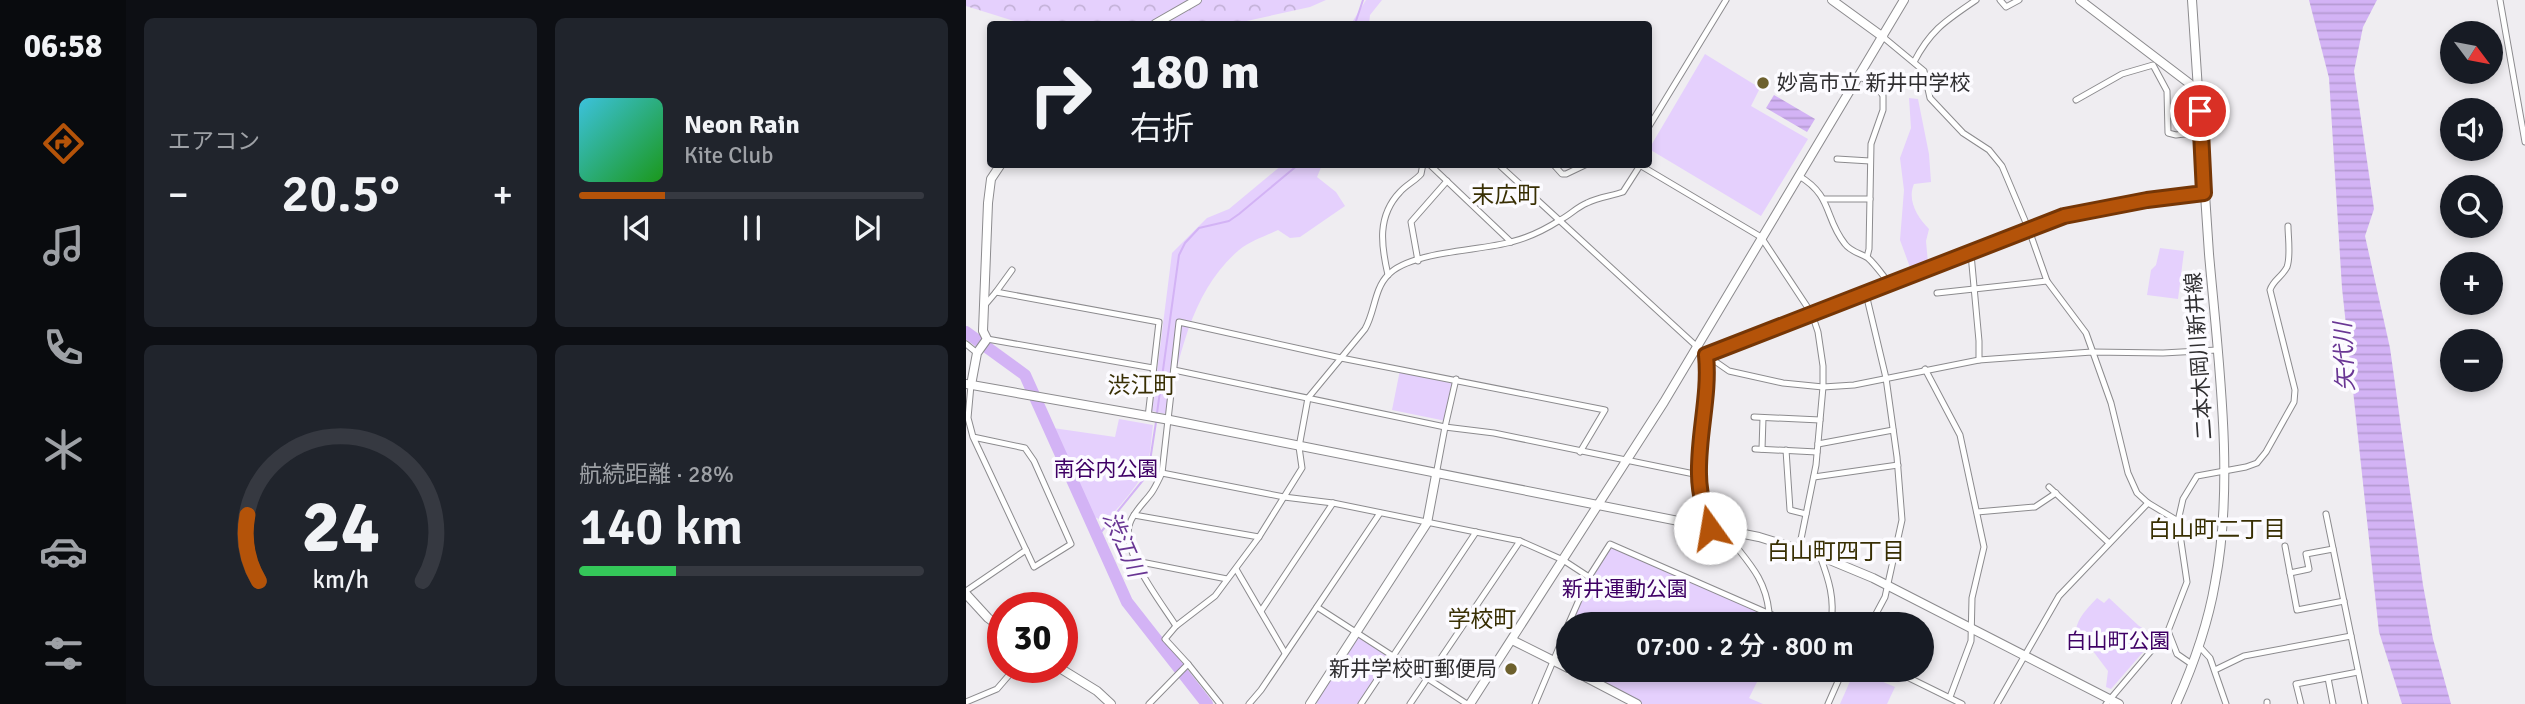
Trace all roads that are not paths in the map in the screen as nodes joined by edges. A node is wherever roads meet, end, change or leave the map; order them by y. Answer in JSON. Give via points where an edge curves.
{"nodes":[{"id":1,"x":1197,"y":0,"type":"edge"},
{"id":2,"x":1726,"y":0,"type":"edge"},
{"id":3,"x":1832,"y":0,"type":"edge"},
{"id":4,"x":1904,"y":0,"type":"edge"},
{"id":5,"x":1976,"y":0,"type":"edge"},
{"id":6,"x":2000,"y":0,"type":"edge"},
{"id":7,"x":2019,"y":0,"type":"edge"},
{"id":8,"x":2080,"y":0,"type":"edge"},
{"id":9,"x":2192,"y":0,"type":"edge"},
{"id":10,"x":2500,"y":0,"type":"edge"},
{"id":11,"x":1160,"y":21,"type":"edge"},
{"id":12,"x":1883,"y":37,"type":"junction"},
{"id":13,"x":1914,"y":62,"type":"junction"},
{"id":14,"x":2155,"y":62,"type":"junction"},
{"id":15,"x":1859,"y":76,"type":"junction"},
{"id":16,"x":2198,"y":90,"type":"junction"},
{"id":17,"x":2076,"y":100,"type":"dead end"},
{"id":18,"x":1652,"y":121,"type":"edge"},
{"id":19,"x":2201,"y":132,"type":"junction"},
{"id":20,"x":2525,"y":142,"type":"edge"},
{"id":21,"x":1837,"y":159,"type":"dead end"},
{"id":22,"x":1870,"y":161,"type":"junction"},
{"id":23,"x":998,"y":168,"type":"edge"},
{"id":24,"x":1422,"y":168,"type":"edge"},
{"id":25,"x":1433,"y":168,"type":"edge"},
{"id":26,"x":1502,"y":168,"type":"edge"},
{"id":27,"x":1557,"y":168,"type":"edge"},
{"id":28,"x":1579,"y":168,"type":"edge"},
{"id":29,"x":1639,"y":168,"type":"edge"},
{"id":30,"x":1645,"y":168,"type":"edge"},
{"id":31,"x":1799,"y":176,"type":"junction"},
{"id":32,"x":1447,"y":181,"type":"junction"},
{"id":33,"x":2204,"y":193,"type":"junction"},
{"id":34,"x":1870,"y":198,"type":"junction"},
{"id":35,"x":1824,"y":199,"type":"junction"},
{"id":36,"x":1560,"y":221,"type":"junction"},
{"id":37,"x":2288,"y":226,"type":"dead end"},
{"id":38,"x":2029,"y":230,"type":"junction"},
{"id":39,"x":1761,"y":237,"type":"junction"},
{"id":40,"x":1511,"y":242,"type":"junction"},
{"id":41,"x":1971,"y":254,"type":"junction"},
{"id":42,"x":1867,"y":257,"type":"junction"},
{"id":43,"x":1418,"y":261,"type":"junction"},
{"id":44,"x":1012,"y":270,"type":"dead end"},
{"id":45,"x":1388,"y":275,"type":"junction"},
{"id":46,"x":2047,"y":281,"type":"junction"},
{"id":47,"x":1890,"y":284,"type":"junction"},
{"id":48,"x":1974,"y":289,"type":"junction"},
{"id":49,"x":996,"y":292,"type":"junction"},
{"id":50,"x":1937,"y":293,"type":"dead end"},
{"id":51,"x":1866,"y":294,"type":"junction"},
{"id":52,"x":985,"y":305,"type":"junction"},
{"id":53,"x":1812,"y":314,"type":"junction"},
{"id":54,"x":987,"y":339,"type":"junction"},
{"id":55,"x":966,"y":344,"type":"edge"},
{"id":56,"x":1699,"y":346,"type":"junction"},
{"id":57,"x":979,"y":350,"type":"junction"},
{"id":58,"x":2217,"y":350,"type":"junction"},
{"id":59,"x":2092,"y":352,"type":"junction"},
{"id":60,"x":1706,"y":355,"type":"junction"},
{"id":61,"x":1341,"y":358,"type":"junction"},
{"id":62,"x":1979,"y":360,"type":"junction"},
{"id":63,"x":1153,"y":368,"type":"junction"},
{"id":64,"x":1925,"y":369,"type":"junction"},
{"id":65,"x":1174,"y":370,"type":"junction"},
{"id":66,"x":1886,"y":378,"type":"junction"},
{"id":67,"x":1456,"y":379,"type":"junction"},
{"id":68,"x":968,"y":384,"type":"edge"},
{"id":69,"x":1823,"y":387,"type":"junction"},
{"id":70,"x":1308,"y":398,"type":"junction"},
{"id":71,"x":967,"y":414,"type":"edge"},
{"id":72,"x":1149,"y":417,"type":"junction"},
{"id":73,"x":1754,"y":417,"type":"dead end"},
{"id":74,"x":1763,"y":418,"type":"junction"},
{"id":75,"x":1167,"y":420,"type":"junction"},
{"id":76,"x":1820,"y":420,"type":"junction"},
{"id":77,"x":1445,"y":427,"type":"junction"},
{"id":78,"x":1893,"y":430,"type":"junction"},
{"id":79,"x":973,"y":437,"type":"junction"},
{"id":80,"x":1818,"y":444,"type":"junction"},
{"id":81,"x":1298,"y":447,"type":"junction"},
{"id":82,"x":1786,"y":450,"type":"junction"},
{"id":83,"x":1580,"y":452,"type":"junction"},
{"id":84,"x":1817,"y":452,"type":"junction"},
{"id":85,"x":1626,"y":460,"type":"junction"},
{"id":86,"x":1898,"y":465,"type":"junction"},
{"id":87,"x":1162,"y":472,"type":"junction"},
{"id":88,"x":2224,"y":472,"type":"junction"},
{"id":89,"x":1436,"y":475,"type":"junction"},
{"id":90,"x":1699,"y":475,"type":"junction"},
{"id":91,"x":1814,"y":477,"type":"junction"},
{"id":92,"x":2049,"y":487,"type":"dead end"},
{"id":93,"x":2056,"y":492,"type":"junction"},
{"id":94,"x":1284,"y":497,"type":"junction"},
{"id":95,"x":1333,"y":503,"type":"junction"},
{"id":96,"x":2148,"y":503,"type":"junction"},
{"id":97,"x":1600,"y":505,"type":"junction"},
{"id":98,"x":1977,"y":512,"type":"junction"},
{"id":99,"x":1380,"y":513,"type":"junction"},
{"id":100,"x":1134,"y":514,"type":"junction"},
{"id":101,"x":1806,"y":514,"type":"junction"},
{"id":102,"x":2326,"y":514,"type":"dead end"},
{"id":103,"x":2178,"y":521,"type":"junction"},
{"id":104,"x":1427,"y":523,"type":"junction"},
{"id":105,"x":1710,"y":528,"type":"junction"},
{"id":106,"x":1476,"y":532,"type":"junction"},
{"id":107,"x":1725,"y":532,"type":"junction"},
{"id":108,"x":1259,"y":537,"type":"junction"},
{"id":109,"x":1520,"y":541,"type":"junction"},
{"id":110,"x":2109,"y":543,"type":"junction"},
{"id":111,"x":2285,"y":546,"type":"dead end"},
{"id":112,"x":2333,"y":548,"type":"junction"},
{"id":113,"x":1026,"y":550,"type":"junction"},
{"id":114,"x":1799,"y":550,"type":"junction"},
{"id":115,"x":1820,"y":556,"type":"junction"},
{"id":116,"x":1563,"y":560,"type":"junction"},
{"id":117,"x":1136,"y":561,"type":"junction"},
{"id":118,"x":1236,"y":569,"type":"junction"},
{"id":119,"x":2290,"y":573,"type":"junction"},
{"id":120,"x":1589,"y":577,"type":"junction"},
{"id":121,"x":1227,"y":579,"type":"junction"},
{"id":122,"x":1888,"y":585,"type":"junction"},
{"id":123,"x":966,"y":593,"type":"edge"},
{"id":124,"x":2344,"y":601,"type":"junction"},
{"id":125,"x":1317,"y":607,"type":"junction"},
{"id":126,"x":1261,"y":611,"type":"junction"},
{"id":127,"x":1574,"y":612,"type":"edge"},
{"id":128,"x":1769,"y":612,"type":"joint"},
{"id":129,"x":1833,"y":612,"type":"edge"},
{"id":130,"x":1877,"y":612,"type":"edge"},
{"id":131,"x":987,"y":617,"type":"edge"},
{"id":132,"x":1176,"y":626,"type":"junction"},
{"id":133,"x":1970,"y":626,"type":"junction"},
{"id":134,"x":2168,"y":631,"type":"junction"},
{"id":135,"x":1356,"y":632,"type":"junction"},
{"id":136,"x":2351,"y":636,"type":"junction"},
{"id":137,"x":1512,"y":640,"type":"junction"},
{"id":138,"x":2198,"y":645,"type":"junction"},
{"id":139,"x":1285,"y":653,"type":"junction"},
{"id":140,"x":1556,"y":653,"type":"edge"},
{"id":141,"x":2025,"y":654,"type":"junction"},
{"id":142,"x":1392,"y":656,"type":"junction"},
{"id":143,"x":1553,"y":660,"type":"junction"},
{"id":144,"x":1556,"y":662,"type":"edge"},
{"id":145,"x":1187,"y":665,"type":"junction"},
{"id":146,"x":2193,"y":665,"type":"junction"},
{"id":147,"x":2215,"y":670,"type":"junction"},
{"id":148,"x":2358,"y":672,"type":"junction"},
{"id":149,"x":2328,"y":678,"type":"junction"},
{"id":150,"x":1078,"y":679,"type":"edge"},
{"id":151,"x":1427,"y":679,"type":"junction"},
{"id":152,"x":1595,"y":682,"type":"edge"},
{"id":153,"x":1838,"y":682,"type":"edge"},
{"id":154,"x":1918,"y":682,"type":"edge"},
{"id":155,"x":1003,"y":683,"type":"edge"},
{"id":156,"x":1950,"y":697,"type":"junction"},
{"id":157,"x":966,"y":702,"type":"edge"},
{"id":158,"x":2108,"y":702,"type":"edge"},
{"id":159,"x":1111,"y":704,"type":"edge"},
{"id":160,"x":1149,"y":704,"type":"edge"},
{"id":161,"x":1220,"y":704,"type":"edge"},
{"id":162,"x":1249,"y":704,"type":"edge"},
{"id":163,"x":1310,"y":704,"type":"edge"},
{"id":164,"x":1361,"y":704,"type":"edge"},
{"id":165,"x":1410,"y":704,"type":"edge"},
{"id":166,"x":1469,"y":704,"type":"edge"},
{"id":167,"x":1535,"y":704,"type":"edge"},
{"id":168,"x":1636,"y":704,"type":"edge"},
{"id":169,"x":1828,"y":704,"type":"edge"},
{"id":170,"x":1962,"y":704,"type":"edge"},
{"id":171,"x":1997,"y":704,"type":"edge"},
{"id":172,"x":2119,"y":704,"type":"edge"},
{"id":173,"x":2176,"y":704,"type":"edge"},
{"id":174,"x":2226,"y":704,"type":"edge"},
{"id":175,"x":2301,"y":704,"type":"edge"},
{"id":176,"x":2333,"y":704,"type":"edge"},
{"id":177,"x":2365,"y":704,"type":"edge"}],
"edges":[{"from":1,"to":11,"type":"street"},
{"from":2,"to":18,"type":"street"},
{"from":3,"to":12,"type":"street"},
{"from":4,"to":12,"type":"street"},
{"from":5,"to":13,"type":"street","via":[[1938,26]]},
{"from":6,"to":7,"type":"street","via":[[2006,8]]},
{"from":8,"to":14,"type":"street"},
{"from":9,"to":16,"type":"street","name":"二本木岡川新井線"},
{"from":10,"to":20,"type":"street"},
{"from":12,"to":13,"type":"street"},
{"from":12,"to":15,"type":"street"},
{"from":13,"to":38,"type":"street","via":[[1924,71],[1930,98],[2002,166]]},
{"from":14,"to":16,"type":"street"},
{"from":14,"to":17,"type":"street"},
{"from":14,"to":19,"type":"street","via":[[2167,90],[2168,132]]},
{"from":15,"to":22,"type":"street","via":[[1878,87],[1883,96]]},
{"from":15,"to":31,"type":"street"},
{"from":16,"to":19,"type":"street","name":"二本木岡川新井線"},
{"from":19,"to":33,"type":"street","name":"二本木岡川新井線"},
{"from":21,"to":22,"type":"street"},
{"from":22,"to":34,"type":"street"},
{"from":23,"to":52,"type":"street","via":[[991,179],[988,203]]},
{"from":24,"to":45,"type":"street","via":[[1384,217]]},
{"from":25,"to":32,"type":"street"},
{"from":26,"to":36,"type":"street"},
{"from":27,"to":28,"type":"street","via":[[1566,174]]},
{"from":29,"to":36,"type":"street","via":[[1623,192],[1588,202]]},
{"from":30,"to":39,"type":"street"},
{"from":31,"to":35,"type":"street","via":[[1812,183]]},
{"from":31,"to":39,"type":"street"},
{"from":32,"to":40,"type":"street"},
{"from":32,"to":43,"type":"street","via":[[1411,222]]},
{"from":33,"to":38,"type":"street","via":[[2064,216]]},
{"from":33,"to":58,"type":"street","name":"二本木岡川新井線"},
{"from":34,"to":35,"type":"street"},
{"from":34,"to":42,"type":"street"},
{"from":35,"to":42,"type":"street","via":[[1843,242]]},
{"from":36,"to":40,"type":"street"},
{"from":36,"to":56,"type":"street"},
{"from":37,"to":88,"type":"street","via":[[2288,265],[2270,290],[2294,402],[2257,463]]},
{"from":38,"to":41,"type":"street"},
{"from":38,"to":46,"type":"street"},
{"from":39,"to":53,"type":"street"},
{"from":39,"to":56,"type":"street"},
{"from":40,"to":43,"type":"street"},
{"from":41,"to":47,"type":"street"},
{"from":41,"to":48,"type":"street"},
{"from":42,"to":47,"type":"street"},
{"from":43,"to":45,"type":"street"},
{"from":44,"to":49,"type":"street"},
{"from":45,"to":61,"type":"street","via":[[1371,319]]},
{"from":46,"to":48,"type":"street"},
{"from":46,"to":59,"type":"street","via":[[2086,333]]},
{"from":47,"to":51,"type":"street"},
{"from":48,"to":50,"type":"street"},
{"from":48,"to":62,"type":"street"},
{"from":49,"to":52,"type":"street"},
{"from":49,"to":63,"type":"street","via":[[1159,322]]},
{"from":51,"to":53,"type":"street"},
{"from":51,"to":66,"type":"street"},
{"from":52,"to":54,"type":"street","via":[[983,331]]},
{"from":53,"to":60,"type":"street"},
{"from":53,"to":69,"type":"street"},
{"from":54,"to":57,"type":"street"},
{"from":54,"to":63,"type":"street"},
{"from":55,"to":57,"type":"street"},
{"from":56,"to":60,"type":"street"},
{"from":56,"to":85,"type":"street"},
{"from":57,"to":68,"type":"street"},
{"from":58,"to":59,"type":"street"},
{"from":58,"to":88,"type":"street","name":"二本木岡川新井線"},
{"from":59,"to":62,"type":"street"},
{"from":59,"to":96,"type":"street","via":[[2111,403],[2127,473]]},
{"from":60,"to":69,"type":"street","via":[[1729,371]]},
{"from":60,"to":90,"type":"street"},
{"from":61,"to":65,"type":"street","via":[[1179,322]]},
{"from":61,"to":67,"type":"street"},
{"from":61,"to":70,"type":"street"},
{"from":62,"to":64,"type":"street"},
{"from":63,"to":72,"type":"street"},
{"from":64,"to":66,"type":"street"},
{"from":64,"to":98,"type":"street","via":[[1960,435]]},
{"from":65,"to":70,"type":"street"},
{"from":65,"to":75,"type":"street"},
{"from":66,"to":69,"type":"street"},
{"from":66,"to":78,"type":"street"},
{"from":67,"to":77,"type":"street"},
{"from":67,"to":83,"type":"street","via":[[1605,410]]},
{"from":68,"to":71,"type":"street"},
{"from":68,"to":72,"type":"street"},
{"from":69,"to":76,"type":"street"},
{"from":70,"to":77,"type":"street"},
{"from":70,"to":81,"type":"street"},
{"from":71,"to":79,"type":"street"},
{"from":72,"to":75,"type":"street"},
{"from":73,"to":74,"type":"street"},
{"from":74,"to":76,"type":"street"},
{"from":74,"to":82,"type":"street","via":[[1759,449]]},
{"from":75,"to":81,"type":"street"},
{"from":75,"to":87,"type":"street"},
{"from":76,"to":80,"type":"street"},
{"from":77,"to":83,"type":"street"},
{"from":77,"to":89,"type":"street"},
{"from":78,"to":80,"type":"street"},
{"from":78,"to":86,"type":"street"},
{"from":79,"to":113,"type":"street"},
{"from":79,"to":113,"type":"street","via":[[1025,448],[1071,544],[1034,567]]},
{"from":80,"to":84,"type":"street"},
{"from":81,"to":89,"type":"street"},
{"from":81,"to":94,"type":"street","via":[[1302,468]]},
{"from":82,"to":84,"type":"street"},
{"from":82,"to":101,"type":"street","via":[[1790,510]]},
{"from":83,"to":85,"type":"street"},
{"from":84,"to":91,"type":"street"},
{"from":85,"to":90,"type":"street"},
{"from":85,"to":97,"type":"street"},
{"from":86,"to":91,"type":"street"},
{"from":86,"to":122,"type":"street","via":[[1902,520]]},
{"from":87,"to":94,"type":"street"},
{"from":87,"to":100,"type":"street"},
{"from":88,"to":103,"type":"street","via":[[2197,477],[2183,499]]},
{"from":88,"to":138,"type":"street","name":"二本木岡川新井線","via":[[2216,583]]},
{"from":89,"to":97,"type":"street"},
{"from":89,"to":104,"type":"street"},
{"from":90,"to":105,"type":"street"},
{"from":91,"to":101,"type":"street"},
{"from":92,"to":93,"type":"street"},
{"from":93,"to":98,"type":"street","via":[[2035,507]]},
{"from":93,"to":110,"type":"street"},
{"from":94,"to":95,"type":"street"},
{"from":94,"to":108,"type":"street"},
{"from":95,"to":99,"type":"street"},
{"from":95,"to":126,"type":"street"},
{"from":96,"to":103,"type":"street"},
{"from":96,"to":110,"type":"street"},
{"from":97,"to":105,"type":"street"},
{"from":97,"to":116,"type":"street"},
{"from":98,"to":133,"type":"street","via":[[1984,547]]},
{"from":99,"to":104,"type":"street"},
{"from":99,"to":125,"type":"street"},
{"from":100,"to":108,"type":"street"},
{"from":100,"to":117,"type":"street","via":[[1127,533]]},
{"from":101,"to":114,"type":"street"},
{"from":102,"to":112,"type":"street"},
{"from":103,"to":134,"type":"street","via":[[2187,583]]},
{"from":104,"to":106,"type":"street"},
{"from":104,"to":135,"type":"street"},
{"from":105,"to":107,"type":"street"},
{"from":106,"to":109,"type":"street"},
{"from":106,"to":142,"type":"street"},
{"from":107,"to":114,"type":"street"},
{"from":107,"to":128,"type":"street","via":[[1758,574]]},
{"from":108,"to":118,"type":"street"},
{"from":109,"to":116,"type":"street"},
{"from":109,"to":151,"type":"street"},
{"from":110,"to":141,"type":"street","via":[[2059,596]]},
{"from":111,"to":119,"type":"street"},
{"from":112,"to":119,"type":"street","via":[[2306,554],[2309,569]]},
{"from":112,"to":124,"type":"street"},
{"from":113,"to":123,"type":"street"},
{"from":114,"to":115,"type":"street"},
{"from":115,"to":122,"type":"street"},
{"from":115,"to":129,"type":"street","via":[[1832,587]]},
{"from":116,"to":120,"type":"street"},
{"from":116,"to":137,"type":"street"},
{"from":117,"to":121,"type":"street"},
{"from":117,"to":132,"type":"street"},
{"from":118,"to":121,"type":"street"},
{"from":118,"to":126,"type":"street"},
{"from":119,"to":124,"type":"street","via":[[2297,610]]},
{"from":120,"to":127,"type":"street"},
{"from":120,"to":128,"type":"street","via":[[1610,544]]},
{"from":121,"to":132,"type":"street","via":[[1215,596]]},
{"from":122,"to":130,"type":"street"},
{"from":122,"to":133,"type":"street"},
{"from":123,"to":131,"type":"street"},
{"from":124,"to":136,"type":"street"},
{"from":125,"to":135,"type":"street"},
{"from":125,"to":139,"type":"street"},
{"from":126,"to":139,"type":"street"},
{"from":132,"to":145,"type":"street","via":[[1165,639]]},
{"from":133,"to":141,"type":"street"},
{"from":133,"to":156,"type":"street","via":[[1971,641]]},
{"from":134,"to":146,"type":"street","via":[[2177,654]]},
{"from":134,"to":158,"type":"street"},
{"from":135,"to":142,"type":"street"},
{"from":135,"to":163,"type":"street"},
{"from":136,"to":147,"type":"street","via":[[2244,656]]},
{"from":136,"to":148,"type":"street"},
{"from":137,"to":143,"type":"street"},
{"from":137,"to":166,"type":"street"},
{"from":138,"to":146,"type":"street","name":"二本木岡川新井線"},
{"from":138,"to":147,"type":"street"},
{"from":139,"to":162,"type":"street"},
{"from":140,"to":143,"type":"street"},
{"from":141,"to":158,"type":"street"},
{"from":141,"to":171,"type":"street"},
{"from":142,"to":151,"type":"street"},
{"from":142,"to":164,"type":"street"},
{"from":143,"to":144,"type":"street"},
{"from":143,"to":167,"type":"street"},
{"from":145,"to":160,"type":"street"},
{"from":145,"to":161,"type":"street"},
{"from":146,"to":173,"type":"street","name":"二本木岡川新井線"},
{"from":147,"to":174,"type":"street"},
{"from":148,"to":149,"type":"street"},
{"from":148,"to":177,"type":"street"},
{"from":149,"to":175,"type":"street","via":[[2296,684]]},
{"from":149,"to":176,"type":"street"},
{"from":150,"to":159,"type":"street"},
{"from":151,"to":165,"type":"street"},
{"from":151,"to":166,"type":"street"},
{"from":152,"to":168,"type":"street"},
{"from":153,"to":169,"type":"street"},
{"from":154,"to":156,"type":"street"},
{"from":155,"to":157,"type":"street","via":[[997,690]]},
{"from":156,"to":170,"type":"street"},
{"from":158,"to":172,"type":"street"}]}
